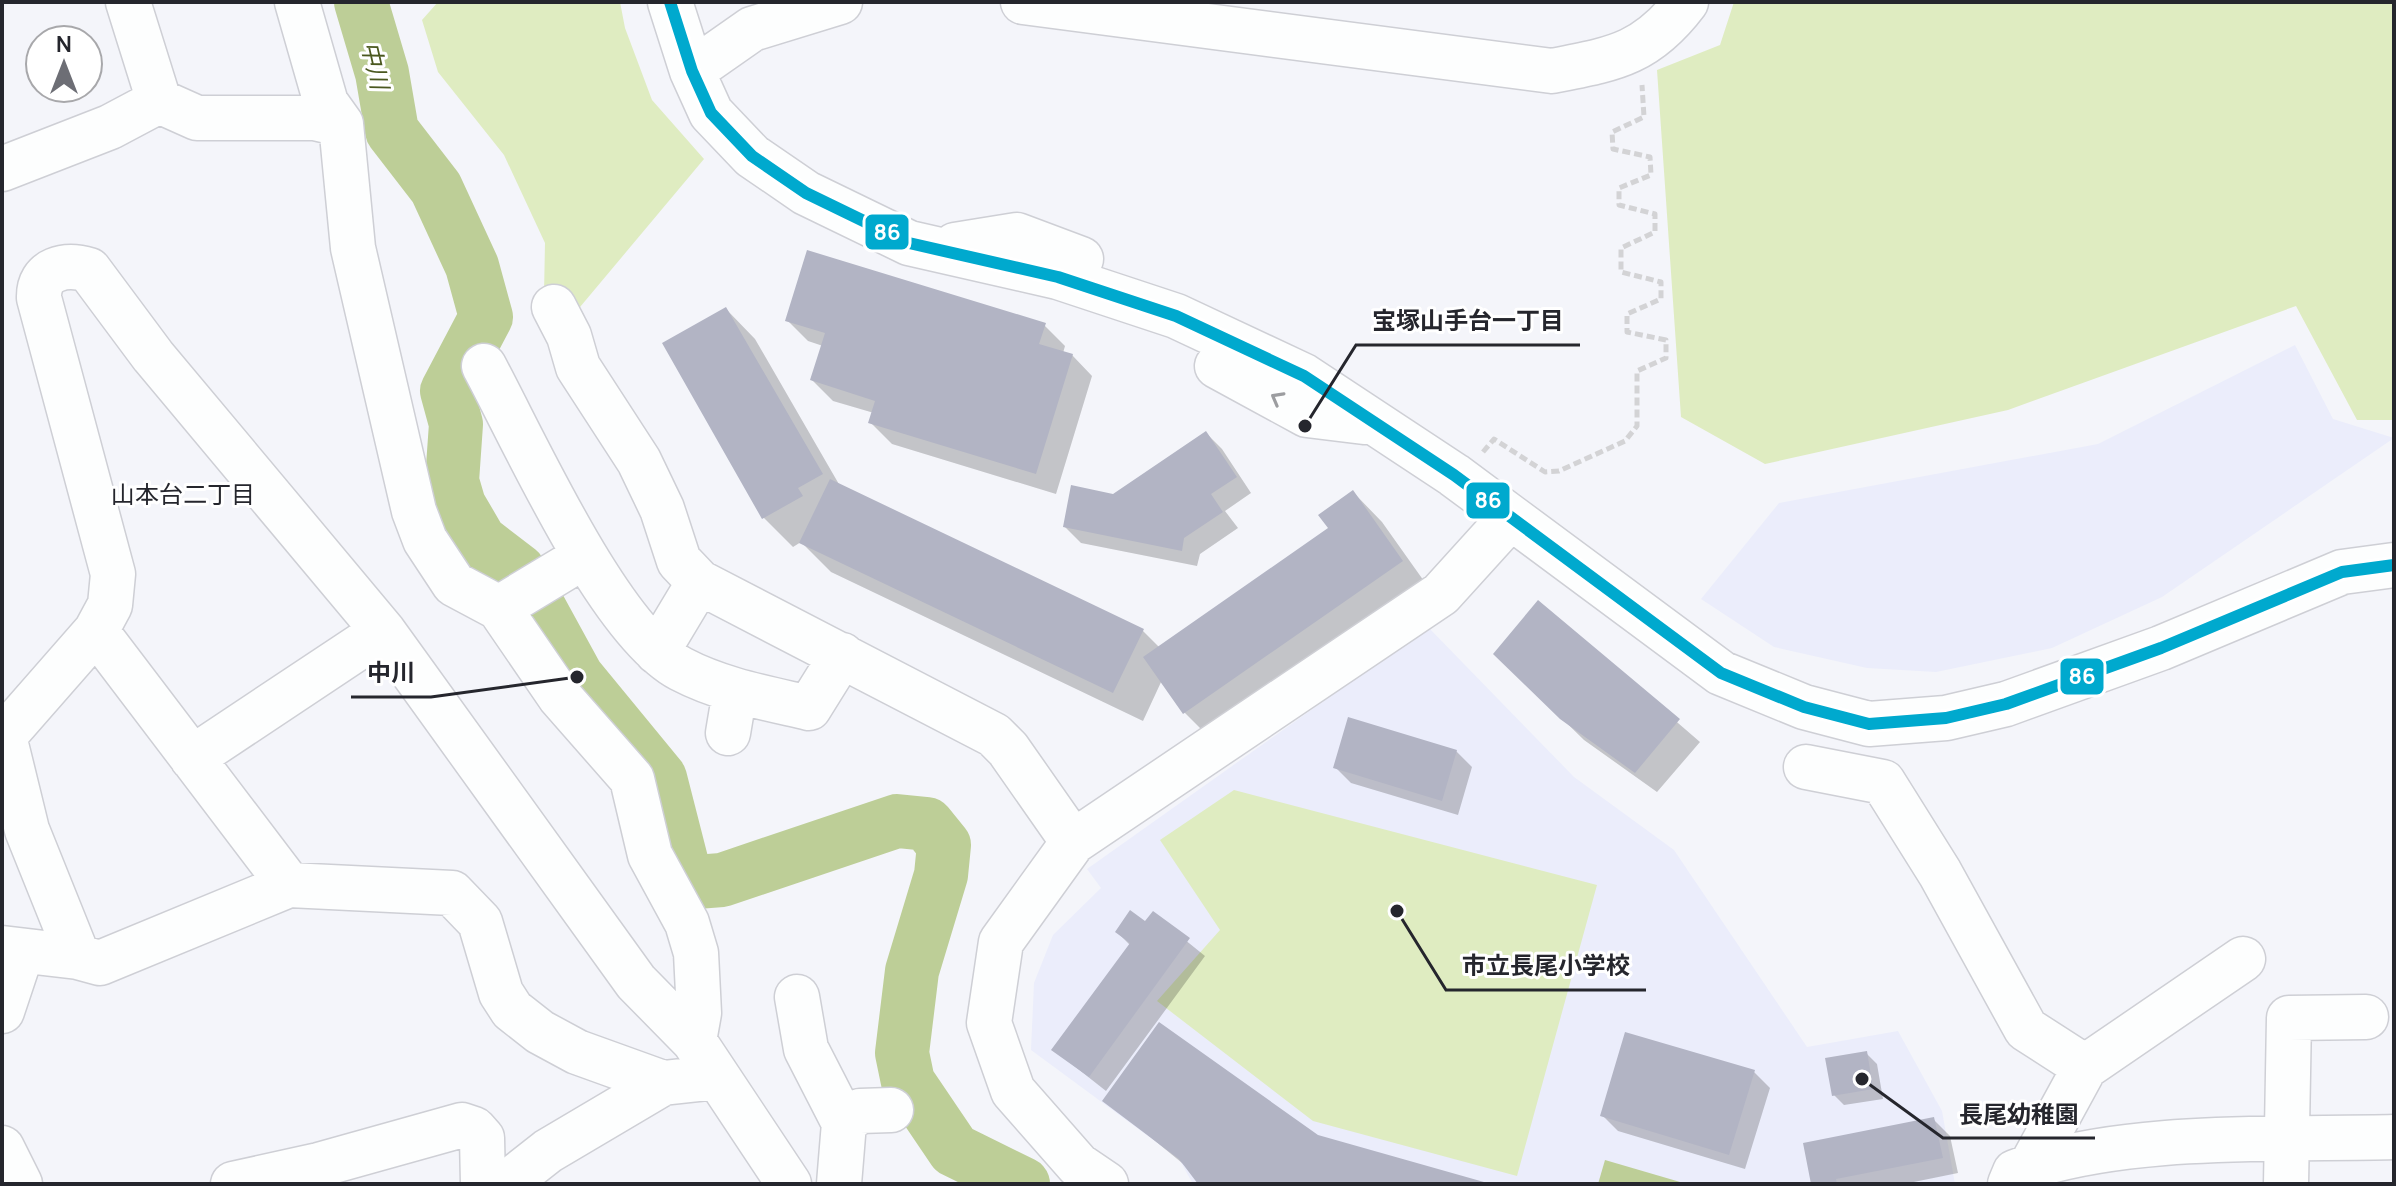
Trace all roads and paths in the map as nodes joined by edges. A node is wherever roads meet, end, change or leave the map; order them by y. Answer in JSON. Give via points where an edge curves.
{"nodes":[{"id":1,"x":128,"y":2,"type":"edge"},
{"id":2,"x":297,"y":2,"type":"edge"},
{"id":3,"x":670,"y":2,"type":"edge"},
{"id":4,"x":840,"y":2,"type":"edge"},
{"id":5,"x":1023,"y":2,"type":"edge"},
{"id":6,"x":1686,"y":2,"type":"edge"},
{"id":7,"x":692,"y":71,"type":"junction"},
{"id":8,"x":1642,"y":85,"type":"dead end"},
{"id":9,"x":159,"y":101,"type":"junction"},
{"id":10,"x":341,"y":124,"type":"junction"},
{"id":11,"x":2,"y":169,"type":"edge"},
{"id":12,"x":932,"y":248,"type":"junction"},
{"id":13,"x":1093,"y":289,"type":"junction"},
{"id":14,"x":554,"y":307,"type":"dead end"},
{"id":15,"x":1176,"y":316,"type":"junction"},
{"id":16,"x":484,"y":366,"type":"dead end"},
{"id":17,"x":1378,"y":424,"type":"junction"},
{"id":18,"x":1494,"y":439,"type":"dead end"},
{"id":19,"x":1509,"y":519,"type":"junction"},
{"id":20,"x":585,"y":556,"type":"junction"},
{"id":21,"x":2394,"y":565,"type":"edge"},
{"id":22,"x":699,"y":582,"type":"junction"},
{"id":23,"x":499,"y":608,"type":"junction"},
{"id":24,"x":96,"y":631,"type":"junction"},
{"id":25,"x":383,"y":631,"type":"junction"},
{"id":26,"x":657,"y":652,"type":"junction"},
{"id":27,"x":842,"y":655,"type":"junction"},
{"id":28,"x":735,"y":691,"type":"junction"},
{"id":29,"x":728,"y":733,"type":"dead end"},
{"id":30,"x":192,"y":758,"type":"junction"},
{"id":31,"x":1806,"y":767,"type":"dead end"},
{"id":32,"x":15,"y":828,"type":"edge"},
{"id":33,"x":1073,"y":842,"type":"junction"},
{"id":34,"x":289,"y":885,"type":"junction"},
{"id":35,"x":12,"y":950,"type":"edge"},
{"id":36,"x":78,"y":957,"type":"junction"},
{"id":37,"x":2243,"y":959,"type":"dead end"},
{"id":38,"x":797,"y":997,"type":"dead end"},
{"id":39,"x":2,"y":1011,"type":"edge"},
{"id":40,"x":2366,"y":1017,"type":"dead end"},
{"id":41,"x":694,"y":1041,"type":"junction"},
{"id":42,"x":2085,"y":1067,"type":"junction"},
{"id":43,"x":718,"y":1077,"type":"junction"},
{"id":44,"x":663,"y":1083,"type":"junction"},
{"id":45,"x":891,"y":1110,"type":"dead end"},
{"id":46,"x":844,"y":1123,"type":"junction"},
{"id":47,"x":2394,"y":1137,"type":"edge"},
{"id":48,"x":2287,"y":1140,"type":"junction"},
{"id":49,"x":2,"y":1148,"type":"edge"},
{"id":50,"x":2024,"y":1178,"type":"edge"},
{"id":51,"x":20,"y":1184,"type":"edge"},
{"id":52,"x":233,"y":1184,"type":"edge"},
{"id":53,"x":483,"y":1184,"type":"edge"},
{"id":54,"x":506,"y":1184,"type":"edge"},
{"id":55,"x":789,"y":1184,"type":"edge"},
{"id":56,"x":839,"y":1184,"type":"edge"},
{"id":57,"x":1106,"y":1184,"type":"edge"},
{"id":58,"x":2286,"y":1184,"type":"edge"}],
"edges":[{"from":1,"to":9,"type":"street"},
{"from":2,"to":10,"type":"street","via":[[326,103]]},
{"from":3,"to":7,"type":"street"},
{"from":4,"to":7,"type":"street","via":[[752,29]]},
{"from":5,"to":6,"type":"street","via":[[1552,71],[1620,58],[1669,25]]},
{"from":7,"to":12,"type":"street","via":[[711,113],[752,156],[806,193],[909,243]]},
{"from":8,"to":18,"type":"path","via":[[1644,117],[1612,132],[1613,149],[1650,157],[1651,175],[1619,188],[1619,205],[1655,214],[1655,232],[1621,248],[1621,272],[1661,282],[1661,299],[1627,314],[1627,332],[1666,340],[1666,358],[1637,371],[1637,426],[1625,441],[1559,471],[1545,472]]},
{"from":9,"to":10,"type":"street","via":[[197,118],[315,118]]},
{"from":9,"to":11,"type":"street","via":[[110,127]]},
{"from":10,"to":23,"type":"street","via":[[353,248],[414,511],[425,540],[454,584]]},
{"from":12,"to":13,"type":"street"},
{"from":12,"to":15,"type":"street","via":[[1017,235],[1137,280]]},
{"from":13,"to":15,"type":"street"},
{"from":17,"to":13,"type":"street","one_way":true,"via":[[1307,415],[1145,326]]},
{"from":14,"to":22,"type":"street","via":[[578,367],[639,461],[679,561]]},
{"from":15,"to":17,"type":"street","via":[[1304,376]]},
{"from":16,"to":20,"type":"street"},
{"from":17,"to":19,"type":"street"},
{"from":19,"to":21,"type":"street","via":[[1721,673],[1804,707],[1869,724],[1946,718],[2006,704],[2161,648],[2342,572]]},
{"from":19,"to":33,"type":"street","via":[[1441,594]]},
{"from":20,"to":23,"type":"street"},
{"from":20,"to":26,"type":"street"},
{"from":22,"to":26,"type":"street"},
{"from":22,"to":27,"type":"street"},
{"from":23,"to":41,"type":"street","via":[[560,697],[632,779],[650,855],[687,923],[696,953],[699,1013]]},
{"from":24,"to":25,"type":"street","via":[[110,605],[113,574],[39,298],[48,273],[62,266],[89,270],[153,356]]},
{"from":24,"to":30,"type":"street"},
{"from":24,"to":32,"type":"street","via":[[4,736]]},
{"from":25,"to":30,"type":"street"},
{"from":25,"to":41,"type":"street","via":[[636,982]]},
{"from":26,"to":28,"type":"street","via":[[681,669]]},
{"from":27,"to":28,"type":"street","via":[[809,708]]},
{"from":27,"to":33,"type":"street","via":[[994,735]]},
{"from":28,"to":29,"type":"street"},
{"from":30,"to":34,"type":"street"},
{"from":31,"to":42,"type":"street","via":[[1883,782],[2026,1029]]},
{"from":32,"to":36,"type":"street"},
{"from":33,"to":57,"type":"street","via":[[1001,942],[989,1023],[1013,1091],[1078,1165]]},
{"from":34,"to":36,"type":"street","via":[[100,963]]},
{"from":34,"to":44,"type":"street","via":[[452,893],[480,922],[501,993],[512,1010],[577,1052]]},
{"from":35,"to":36,"type":"street"},
{"from":35,"to":39,"type":"street"},
{"from":37,"to":42,"type":"street"},
{"from":38,"to":46,"type":"street","via":[[806,1049]]},
{"from":40,"to":48,"type":"street","via":[[2289,1018]]},
{"from":41,"to":43,"type":"street"},
{"from":42,"to":50,"type":"street"},
{"from":43,"to":44,"type":"street"},
{"from":43,"to":55,"type":"street"},
{"from":44,"to":54,"type":"street","via":[[548,1151]]},
{"from":45,"to":46,"type":"street","via":[[860,1111]]},
{"from":46,"to":56,"type":"street"},
{"from":47,"to":48,"type":"street"},
{"from":48,"to":50,"type":"street","via":[[2124,1146]]},
{"from":48,"to":58,"type":"street"},
{"from":49,"to":51,"type":"street"},
{"from":52,"to":53,"type":"street","via":[[462,1125],[482,1138]]}]}
